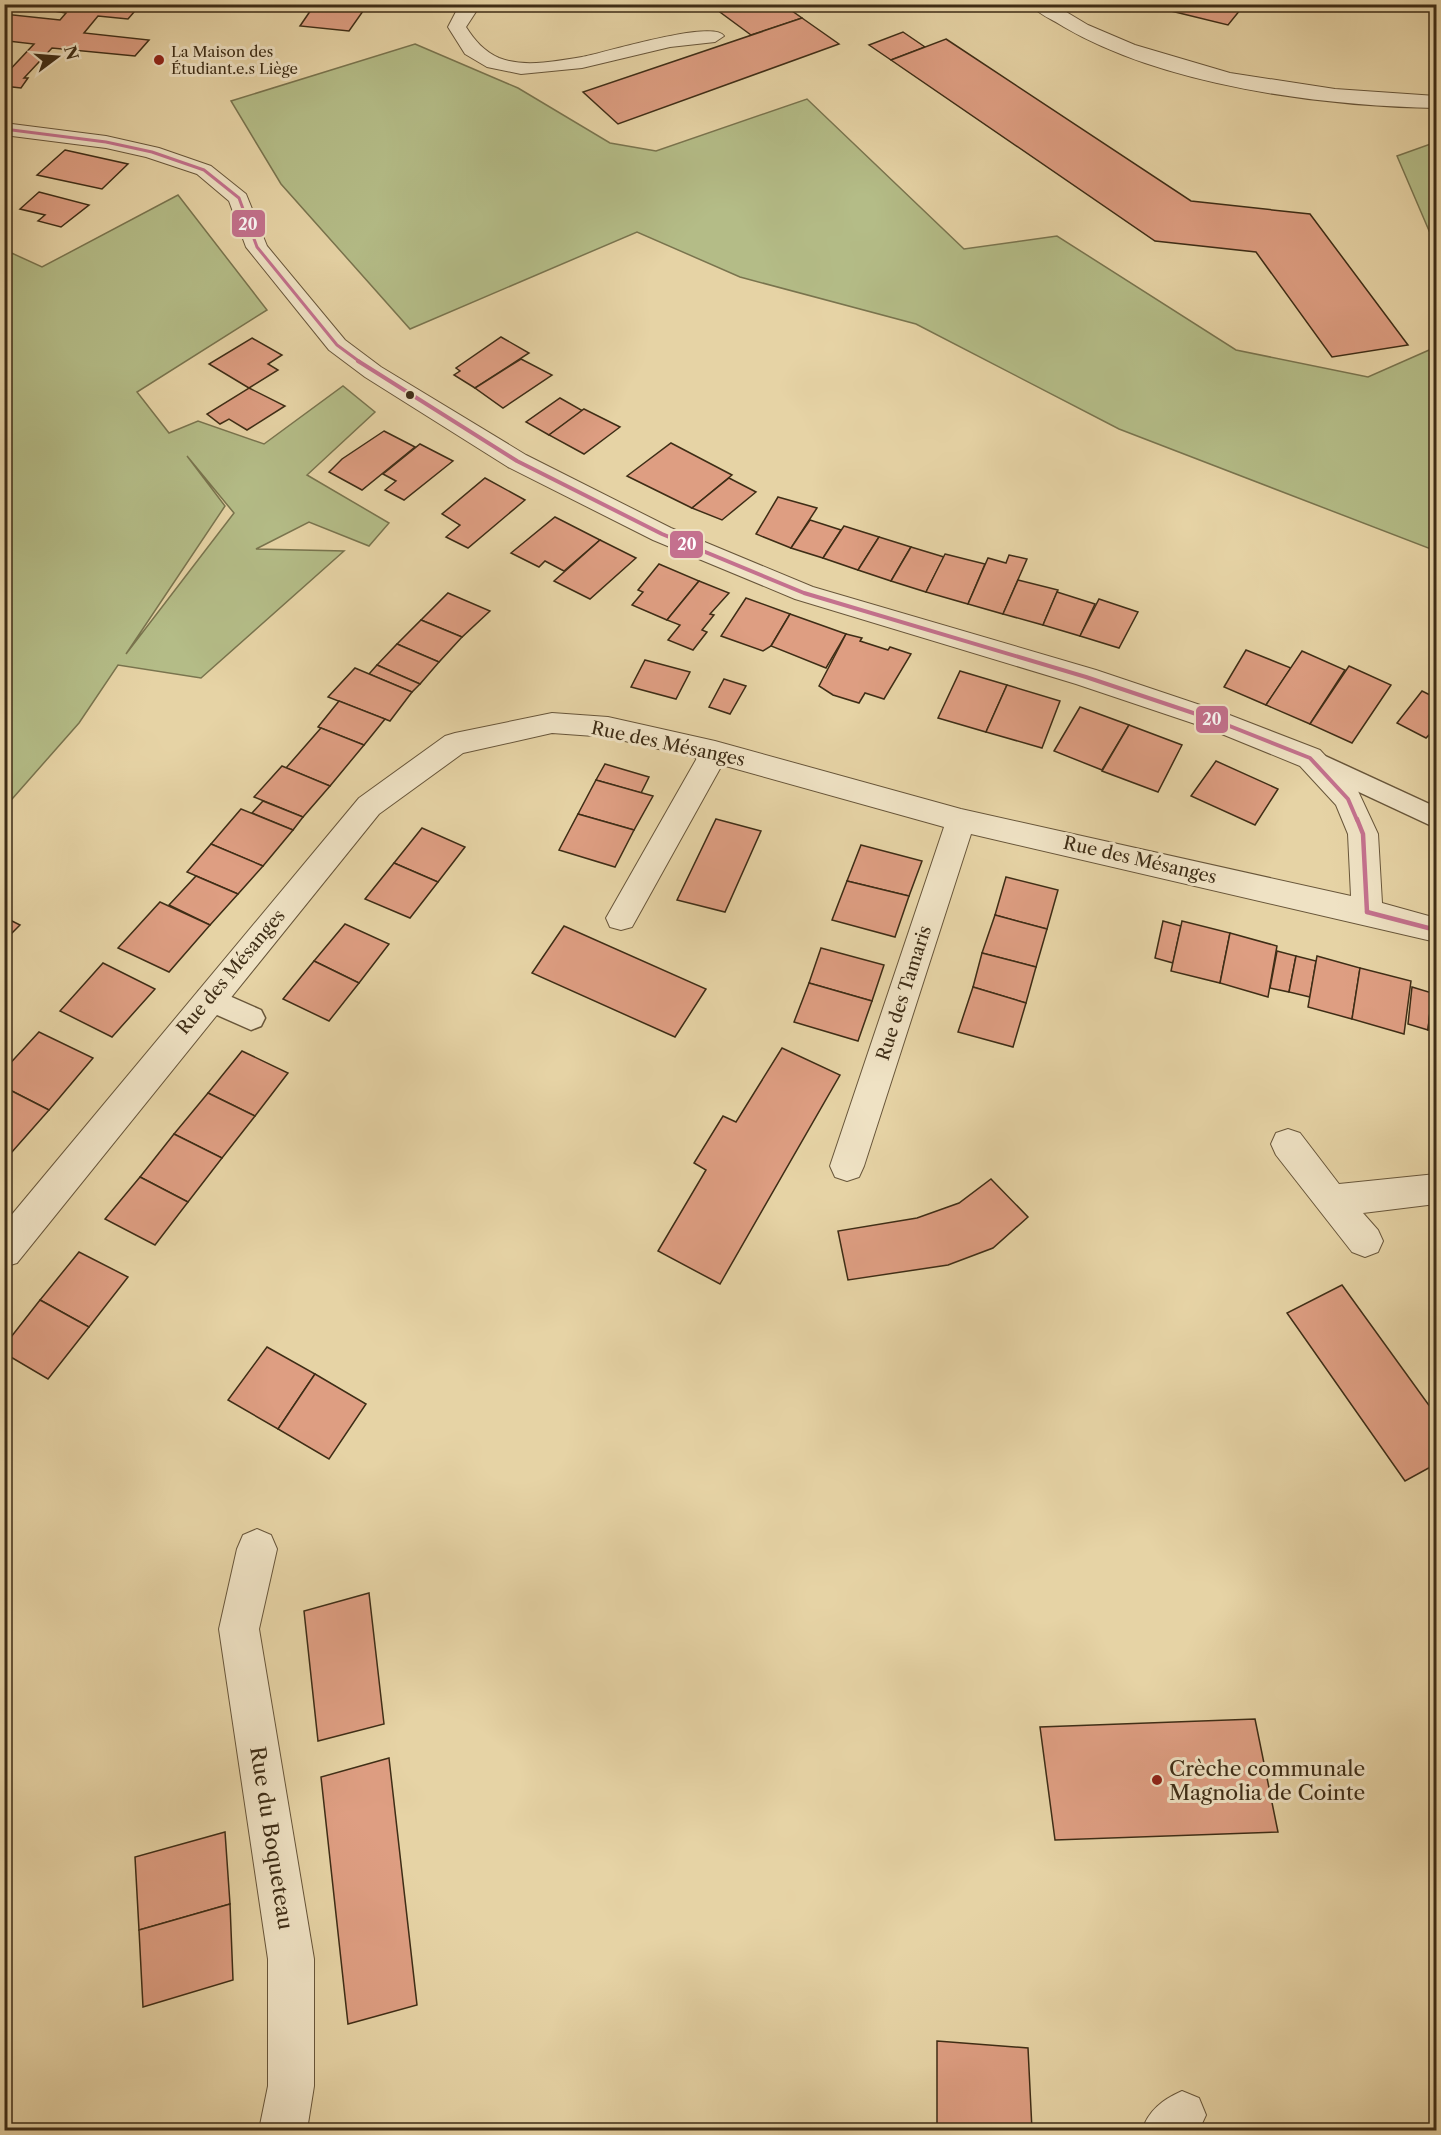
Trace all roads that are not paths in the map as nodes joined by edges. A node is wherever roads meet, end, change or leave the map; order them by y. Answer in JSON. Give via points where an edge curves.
{"nodes":[{"id":1,"x":472,"y":4,"type":"edge"},
{"id":2,"x":1039,"y":4,"type":"edge"},
{"id":3,"x":715,"y":36,"type":"dead end"},
{"id":4,"x":1437,"y":102,"type":"edge"},
{"id":5,"x":4,"y":129,"type":"edge"},
{"id":6,"x":715,"y":752,"type":"junction"},
{"id":7,"x":1310,"y":758,"type":"junction"},
{"id":8,"x":1437,"y":818,"type":"edge"},
{"id":9,"x":961,"y":820,"type":"junction"},
{"id":10,"x":1367,"y":912,"type":"junction"},
{"id":11,"x":621,"y":918,"type":"dead end"},
{"id":12,"x":1437,"y":930,"type":"edge"},
{"id":13,"x":209,"y":999,"type":"junction"},
{"id":14,"x":251,"y":1018,"type":"dead end"},
{"id":15,"x":1288,"y":1144,"type":"dead end"},
{"id":16,"x":847,"y":1166,"type":"dead end"},
{"id":17,"x":1437,"y":1188,"type":"edge"},
{"id":18,"x":1331,"y":1201,"type":"junction"},
{"id":19,"x":1365,"y":1242,"type":"dead end"},
{"id":20,"x":4,"y":1251,"type":"edge"},
{"id":21,"x":257,"y":1549,"type":"dead end"},
{"id":22,"x":283,"y":2130,"type":"edge"}],
"edges":[{"from":1,"to":3,"type":"street","via":[[457,27],[466,46],[492,61],[533,69],[581,64],[665,43]]},
{"from":2,"to":4,"type":"street","via":[[1061,20],[1129,49],[1223,79],[1360,99]]},
{"from":5,"to":7,"type":"street","via":[[106,142],[152,152],[204,170],[240,198],[257,248],[337,345],[373,372],[517,461],[662,534],[804,593],[1086,677],[1217,721]]},
{"from":6,"to":9,"type":"street","name":"Rue des Mésanges"},
{"from":6,"to":11,"type":"street"},
{"from":6,"to":13,"type":"street","name":"Rue des Mésanges","via":[[608,727],[552,723],[455,744],[369,806]]},
{"from":7,"to":8,"type":"lane"},
{"from":7,"to":10,"type":"street","via":[[1348,800],[1363,834]]},
{"from":9,"to":10,"type":"street","name":"Rue des Mésanges"},
{"from":9,"to":16,"type":"street","name":"Rue des Tamaris"},
{"from":10,"to":12,"type":"street","name":"Rue des Mésanges"},
{"from":13,"to":14,"type":"lane"},
{"from":13,"to":20,"type":"street","name":"Rue des Mésanges"},
{"from":15,"to":18,"type":"street"},
{"from":17,"to":18,"type":"street"},
{"from":18,"to":19,"type":"street"},
{"from":21,"to":22,"type":"street","name":"Rue du Boqueteau","via":[[239,1629],[291,1959],[291,2086]]}]}
